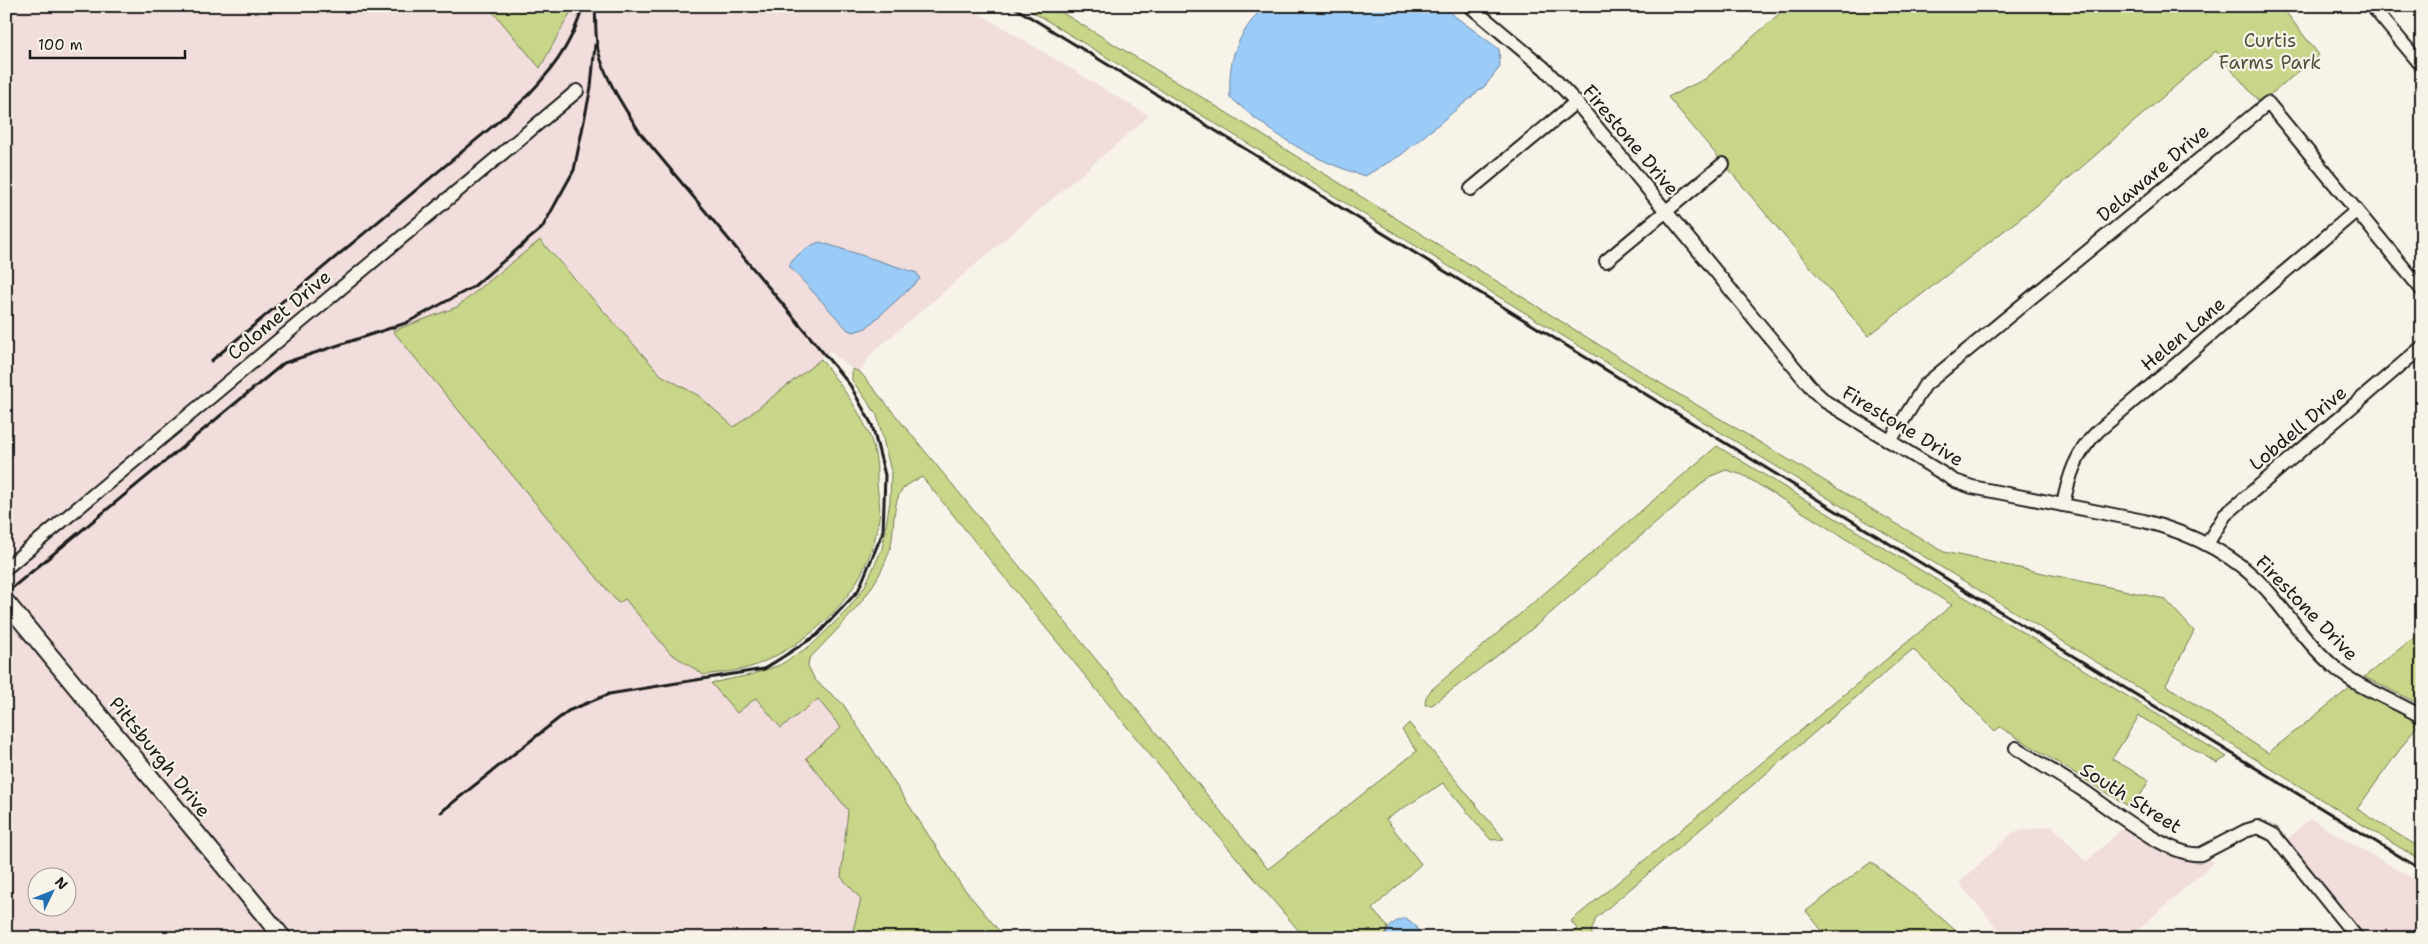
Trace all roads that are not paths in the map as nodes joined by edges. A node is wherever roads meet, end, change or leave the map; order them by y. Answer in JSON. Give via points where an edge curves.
{"nodes":[{"id":1,"x":1470,"y":6,"type":"edge"},
{"id":2,"x":2372,"y":6,"type":"edge"},
{"id":3,"x":2422,"y":66,"type":"edge"},
{"id":4,"x":576,"y":92,"type":"dead end"},
{"id":5,"x":1576,"y":102,"type":"junction"},
{"id":6,"x":1723,"y":164,"type":"dead end"},
{"id":7,"x":1471,"y":189,"type":"dead end"},
{"id":8,"x":2356,"y":211,"type":"junction"},
{"id":9,"x":1666,"y":212,"type":"junction"},
{"id":10,"x":1606,"y":261,"type":"dead end"},
{"id":11,"x":2422,"y":290,"type":"edge"},
{"id":12,"x":2422,"y":347,"type":"edge"},
{"id":13,"x":1890,"y":441,"type":"junction"},
{"id":14,"x":2063,"y":505,"type":"junction"},
{"id":15,"x":2207,"y":544,"type":"junction"},
{"id":16,"x":6,"y":568,"type":"edge"},
{"id":17,"x":6,"y":602,"type":"edge"},
{"id":18,"x":2422,"y":717,"type":"edge"},
{"id":19,"x":2016,"y":748,"type":"dead end"},
{"id":20,"x":283,"y":938,"type":"edge"},
{"id":21,"x":2357,"y":938,"type":"edge"}],
"edges":[{"from":1,"to":5,"type":"street","name":"Firestone Drive","via":[[1544,68]]},
{"from":2,"to":3,"type":"street"},
{"from":4,"to":16,"type":"street","name":"Colomet Drive"},
{"from":5,"to":7,"type":"street"},
{"from":5,"to":9,"type":"street","name":"Firestone Drive"},
{"from":6,"to":9,"type":"street"},
{"from":8,"to":11,"type":"street","name":"Delaware Drive"},
{"from":8,"to":13,"type":"street","name":"Delaware Drive","via":[[2268,102],[1926,385]]},
{"from":8,"to":14,"type":"street","name":"Helen Lane","via":[[2092,436],[2071,470]]},
{"from":9,"to":10,"type":"street"},
{"from":9,"to":13,"type":"street","name":"Firestone Drive","via":[[1814,391],[1826,402]]},
{"from":12,"to":15,"type":"street","name":"Lobdell Drive","via":[[2225,515]]},
{"from":13,"to":14,"type":"street","name":"Firestone Drive","via":[[1964,484]]},
{"from":14,"to":15,"type":"street","name":"Firestone Drive","via":[[2167,527]]},
{"from":15,"to":18,"type":"street","name":"Firestone Drive","via":[[2235,562],[2266,589],[2333,667],[2349,679]]},
{"from":17,"to":20,"type":"street","name":"Pittsburgh Drive"},
{"from":19,"to":21,"type":"street","name":"South Street","via":[[2126,821],[2182,851],[2201,854],[2258,827],[2274,835]]}]}
